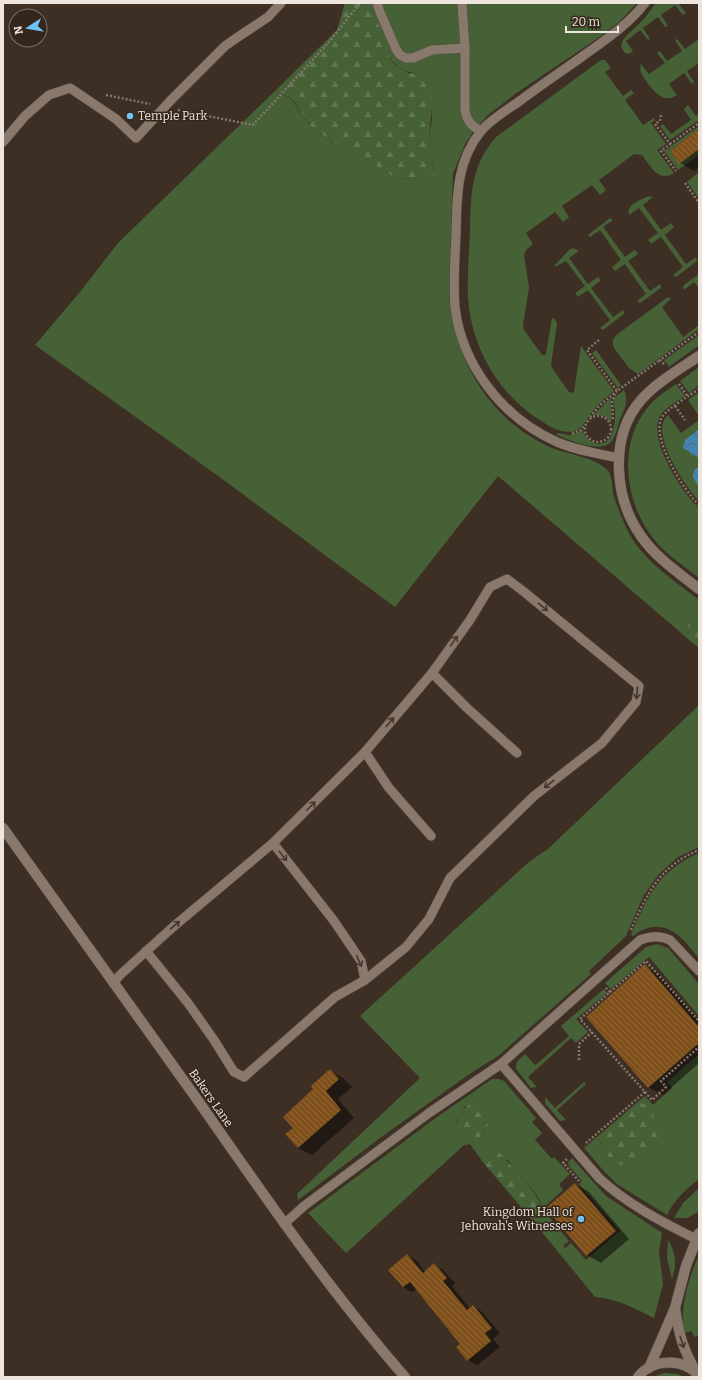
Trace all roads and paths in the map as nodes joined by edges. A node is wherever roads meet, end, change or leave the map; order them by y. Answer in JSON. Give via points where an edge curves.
{"nodes":[{"id":1,"x":281,"y":3,"type":"edge"},
{"id":2,"x":360,"y":3,"type":"edge"},
{"id":3,"x":377,"y":3,"type":"edge"},
{"id":4,"x":462,"y":3,"type":"edge"},
{"id":5,"x":645,"y":3,"type":"edge"},
{"id":6,"x":465,"y":48,"type":"junction"},
{"id":7,"x":101,"y":94,"type":"dead end"},
{"id":8,"x":154,"y":105,"type":"dead end"},
{"id":9,"x":177,"y":110,"type":"dead end"},
{"id":10,"x":662,"y":115,"type":"dead end"},
{"id":11,"x":699,"y":123,"type":"edge"},
{"id":12,"x":481,"y":132,"type":"junction"},
{"id":13,"x":3,"y":142,"type":"edge"},
{"id":14,"x":670,"y":144,"type":"junction"},
{"id":15,"x":676,"y":171,"type":"dead end"},
{"id":16,"x":685,"y":183,"type":"dead end"},
{"id":17,"x":699,"y":203,"type":"edge"},
{"id":18,"x":699,"y":332,"type":"edge"},
{"id":19,"x":600,"y":340,"type":"dead end"},
{"id":20,"x":699,"y":356,"type":"edge"},
{"id":21,"x":660,"y":360,"type":"junction"},
{"id":22,"x":667,"y":368,"type":"dead end"},
{"id":23,"x":678,"y":382,"type":"dead end"},
{"id":24,"x":699,"y":389,"type":"edge"},
{"id":25,"x":616,"y":392,"type":"junction"},
{"id":26,"x":688,"y":397,"type":"junction"},
{"id":27,"x":675,"y":406,"type":"junction"},
{"id":28,"x":589,"y":419,"type":"junction"},
{"id":29,"x":685,"y":420,"type":"dead end"},
{"id":30,"x":586,"y":424,"type":"junction"},
{"id":31,"x":611,"y":430,"type":"junction"},
{"id":32,"x":566,"y":434,"type":"dead end"},
{"id":33,"x":619,"y":458,"type":"junction"},
{"id":34,"x":699,"y":505,"type":"edge"},
{"id":35,"x":699,"y":590,"type":"edge"},
{"id":36,"x":432,"y":673,"type":"junction"},
{"id":37,"x":365,"y":752,"type":"junction"},
{"id":38,"x":517,"y":753,"type":"dead end"},
{"id":39,"x":3,"y":828,"type":"edge"},
{"id":40,"x":431,"y":836,"type":"dead end"},
{"id":41,"x":273,"y":843,"type":"junction"},
{"id":42,"x":699,"y":850,"type":"edge"},
{"id":43,"x":629,"y":935,"type":"dead end"},
{"id":44,"x":146,"y":952,"type":"junction"},
{"id":45,"x":699,"y":971,"type":"edge"},
{"id":46,"x":365,"y":980,"type":"junction"},
{"id":47,"x":114,"y":983,"type":"junction"},
{"id":48,"x":603,"y":984,"type":"dead end"},
{"id":49,"x":610,"y":992,"type":"junction"},
{"id":50,"x":699,"y":1022,"type":"edge"},
{"id":51,"x":592,"y":1032,"type":"junction"},
{"id":52,"x":699,"y":1047,"type":"edge"},
{"id":53,"x":579,"y":1060,"type":"dead end"},
{"id":54,"x":501,"y":1064,"type":"junction"},
{"id":55,"x":645,"y":1092,"type":"junction"},
{"id":56,"x":583,"y":1146,"type":"dead end"},
{"id":57,"x":570,"y":1157,"type":"dead end"},
{"id":58,"x":579,"y":1181,"type":"dead end"},
{"id":59,"x":284,"y":1224,"type":"junction"},
{"id":60,"x":698,"y":1236,"type":"edge"},
{"id":61,"x":675,"y":1308,"type":"junction"},
{"id":62,"x":649,"y":1368,"type":"junction"},
{"id":63,"x":698,"y":1375,"type":"edge"},
{"id":64,"x":405,"y":1377,"type":"edge"},
{"id":65,"x":638,"y":1377,"type":"edge"}],
"edges":[{"from":1,"to":13,"type":"lane","via":[[268,17],[225,46],[136,138],[116,119],[70,88],[49,95],[25,116]]},
{"from":2,"to":9,"type":"path","via":[[329,42],[253,125]]},
{"from":3,"to":6,"type":"lane","via":[[400,55],[413,58],[432,50]]},
{"from":4,"to":6,"type":"lane"},
{"from":5,"to":12,"type":"lane","via":[[620,29],[501,114]]},
{"from":6,"to":12,"type":"lane","via":[[466,118]]},
{"from":7,"to":8,"type":"path"},
{"from":10,"to":14,"type":"path","via":[[660,121],[655,124]]},
{"from":11,"to":14,"type":"path"},
{"from":12,"to":33,"type":"lane","via":[[462,166],[458,189],[455,306],[468,352],[491,391],[524,423],[559,443]]},
{"from":14,"to":15,"type":"path","via":[[661,151]]},
{"from":16,"to":17,"type":"path"},
{"from":18,"to":21,"type":"path"},
{"from":19,"to":25,"type":"path","via":[[587,350]]},
{"from":20,"to":33,"type":"street","via":[[656,386],[638,404],[629,419]]},
{"from":21,"to":22,"type":"path"},
{"from":21,"to":25,"type":"path"},
{"from":23,"to":26,"type":"path"},
{"from":24,"to":26,"type":"path"},
{"from":25,"to":28,"type":"path","via":[[600,405]]},
{"from":25,"to":31,"type":"path","via":[[612,400],[614,415]]},
{"from":26,"to":27,"type":"path"},
{"from":27,"to":29,"type":"path"},
{"from":27,"to":34,"type":"path","via":[[661,419],[661,435],[672,468]]},
{"from":28,"to":30,"type":"path"},
{"from":28,"to":31,"type":"path","via":[[595,416],[604,417],[609,421]]},
{"from":30,"to":31,"type":"path","via":[[586,435],[589,440],[595,442],[606,440]]},
{"from":30,"to":32,"type":"path","via":[[579,431]]},
{"from":33,"to":35,"type":"street","via":[[623,497],[634,526],[651,549]]},
{"from":37,"to":36,"type":"lane","one_way":true},
{"from":36,"to":38,"type":"lane"},
{"from":36,"to":46,"type":"lane","one_way":true,"via":[[490,587],[507,579],[639,686],[636,702],[602,743],[534,796],[450,878],[428,919],[406,947]]},
{"from":37,"to":40,"type":"lane","via":[[389,788]]},
{"from":41,"to":37,"type":"lane","one_way":true},
{"from":39,"to":47,"type":"street","name":"Bakers Lane"},
{"from":44,"to":41,"type":"lane","one_way":true,"via":[[172,927]]},
{"from":41,"to":46,"type":"lane","one_way":true,"via":[[334,921],[361,961]]},
{"from":42,"to":43,"type":"path","via":[[688,854],[670,867],[652,886]]},
{"from":44,"to":46,"type":"lane","via":[[188,1003],[234,1072],[244,1077],[335,997]]},
{"from":44,"to":47,"type":"lane"},
{"from":45,"to":54,"type":"lane","via":[[670,940],[659,936],[646,937]]},
{"from":47,"to":59,"type":"street","name":"Bakers Lane"},
{"from":48,"to":49,"type":"path"},
{"from":49,"to":50,"type":"path","via":[[646,961]]},
{"from":49,"to":51,"type":"path","via":[[580,1019]]},
{"from":51,"to":53,"type":"path","via":[[579,1044]]},
{"from":51,"to":55,"type":"path"},
{"from":52,"to":55,"type":"path","via":[[661,1081],[666,1087],[652,1100]]},
{"from":54,"to":59,"type":"lane","via":[[435,1108],[304,1206]]},
{"from":54,"to":60,"type":"lane","via":[[613,1191],[667,1225]]},
{"from":55,"to":56,"type":"path"},
{"from":57,"to":58,"type":"path","via":[[563,1163]]},
{"from":59,"to":64,"type":"street","name":"Bakers Lane"},
{"from":60,"to":61,"type":"street","via":[[686,1266]]},
{"from":61,"to":62,"type":"street"},
{"from":61,"to":63,"type":"street","one_way":true,"via":[[680,1339]]},
{"from":62,"to":63,"type":"street","via":[[669,1362],[689,1368]]},
{"from":62,"to":65,"type":"street"}]}
